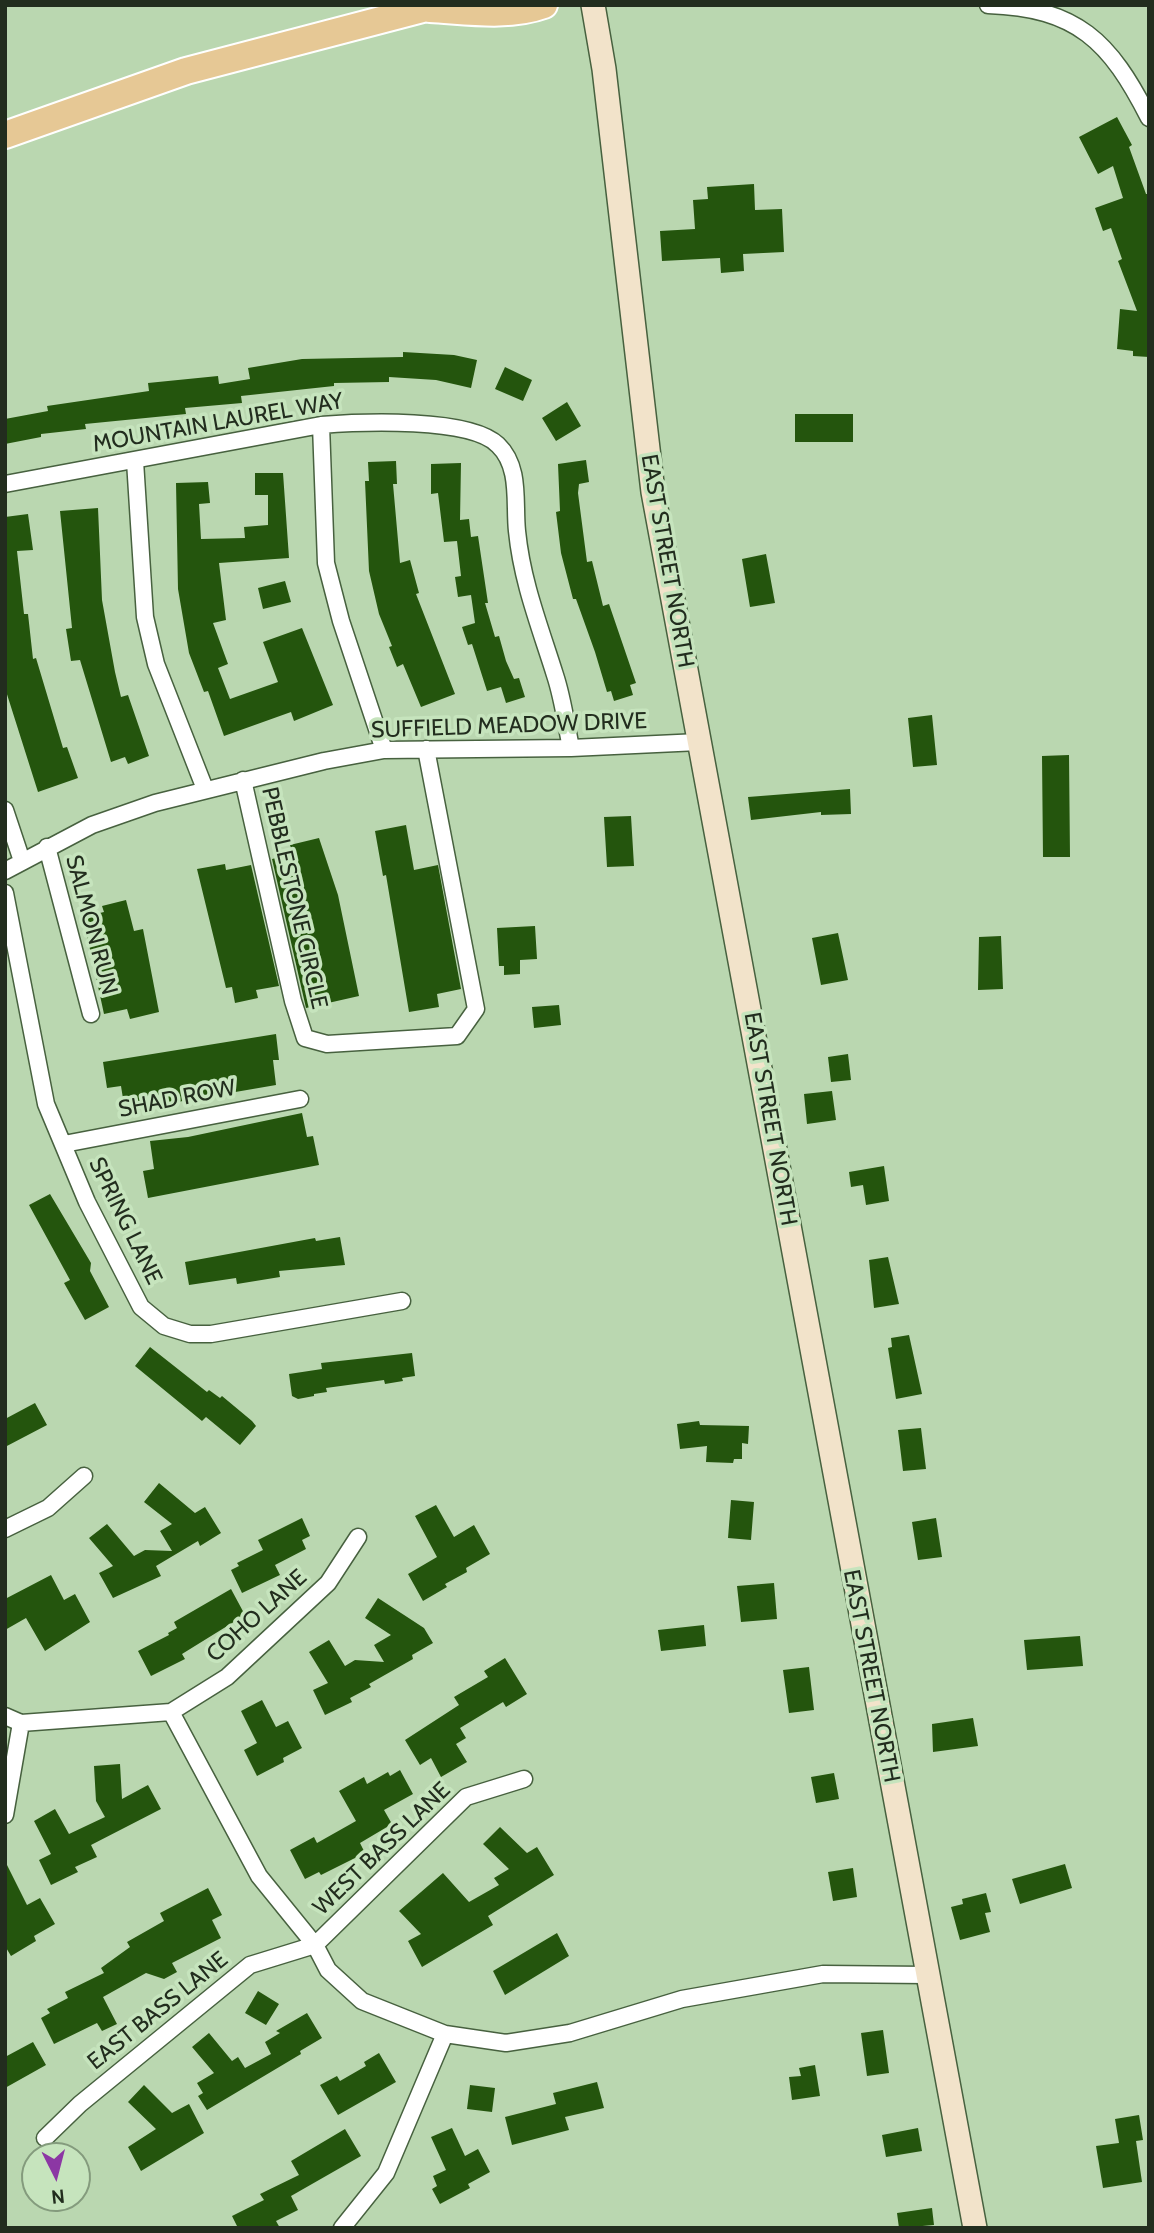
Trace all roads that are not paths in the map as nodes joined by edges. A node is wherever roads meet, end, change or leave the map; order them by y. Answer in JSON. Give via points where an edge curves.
{"nodes":[{"id":1,"x":544,"y":5,"type":"edge"},
{"id":2,"x":593,"y":5,"type":"edge"},
{"id":3,"x":988,"y":5,"type":"edge"},
{"id":4,"x":434,"y":7,"type":"edge"},
{"id":5,"x":1149,"y":118,"type":"edge"},
{"id":6,"x":5,"y":135,"type":"edge"},
{"id":7,"x":321,"y":425,"type":"junction"},
{"id":8,"x":135,"y":461,"type":"junction"},
{"id":9,"x":5,"y":484,"type":"edge"},
{"id":10,"x":699,"y":742,"type":"junction"},
{"id":11,"x":571,"y":748,"type":"junction"},
{"id":12,"x":426,"y":749,"type":"junction"},
{"id":13,"x":384,"y":750,"type":"junction"},
{"id":14,"x":243,"y":780,"type":"junction"},
{"id":15,"x":205,"y":789,"type":"junction"},
{"id":16,"x":5,"y":810,"type":"edge"},
{"id":17,"x":47,"y":846,"type":"junction"},
{"id":18,"x":22,"y":862,"type":"junction"},
{"id":19,"x":5,"y":871,"type":"edge"},
{"id":20,"x":5,"y":892,"type":"edge"},
{"id":21,"x":91,"y":1014,"type":"dead end"},
{"id":22,"x":300,"y":1099,"type":"dead end"},
{"id":23,"x":64,"y":1144,"type":"junction"},
{"id":24,"x":402,"y":1301,"type":"dead end"},
{"id":25,"x":85,"y":1476,"type":"dead end"},
{"id":26,"x":5,"y":1529,"type":"edge"},
{"id":27,"x":358,"y":1537,"type":"dead end"},
{"id":28,"x":171,"y":1712,"type":"junction"},
{"id":29,"x":5,"y":1716,"type":"edge"},
{"id":30,"x":21,"y":1724,"type":"junction"},
{"id":31,"x":524,"y":1779,"type":"dead end"},
{"id":32,"x":5,"y":1815,"type":"edge"},
{"id":33,"x":315,"y":1945,"type":"junction"},
{"id":34,"x":927,"y":1975,"type":"junction"},
{"id":35,"x":445,"y":2034,"type":"junction"},
{"id":36,"x":45,"y":2138,"type":"dead end"},
{"id":37,"x":342,"y":2228,"type":"edge"},
{"id":38,"x":975,"y":2228,"type":"edge"}],
"edges":[{"from":1,"to":4,"type":"main road","via":[[488,13]]},
{"from":2,"to":10,"type":"main road","name":"EAST STREET NORTH","via":[[653,492]]},
{"from":3,"to":5,"type":"street","via":[[1046,13],[1086,30],[1115,59]]},
{"from":4,"to":6,"type":"main road","via":[[210,64]]},
{"from":7,"to":8,"type":"street","name":"MOUNTAIN LAUREL WAY"},
{"from":7,"to":11,"type":"street","name":"MOUNTAIN LAUREL WAY","via":[[371,421],[444,427],[476,433],[496,443],[508,457],[514,474],[522,567],[556,677]]},
{"from":7,"to":13,"type":"street","via":[[326,564]]},
{"from":8,"to":9,"type":"street","name":"MOUNTAIN LAUREL WAY"},
{"from":8,"to":15,"type":"street","via":[[145,617],[156,664]]},
{"from":10,"to":11,"type":"street","name":"SUFFIELD MEADOW DRIVE"},
{"from":10,"to":34,"type":"main road","name":"EAST STREET NORTH"},
{"from":11,"to":12,"type":"street","name":"SUFFIELD MEADOW DRIVE"},
{"from":12,"to":13,"type":"street","name":"SUFFIELD MEADOW DRIVE"},
{"from":12,"to":14,"type":"street","name":"PEBBLESTONE CIRCLE","via":[[476,1009],[457,1036],[327,1044],[305,1038]]},
{"from":13,"to":14,"type":"street","name":"SUFFIELD MEADOW DRIVE"},
{"from":14,"to":15,"type":"street","name":"SUFFIELD MEADOW DRIVE"},
{"from":15,"to":17,"type":"street","name":"SUFFIELD MEADOW DRIVE","via":[[92,825]]},
{"from":16,"to":18,"type":"street"},
{"from":17,"to":18,"type":"street","name":"SUFFIELD MEADOW DRIVE"},
{"from":17,"to":21,"type":"street","name":"SALMON RUN"},
{"from":18,"to":19,"type":"street","name":"SUFFIELD MEADOW DRIVE"},
{"from":20,"to":23,"type":"street","name":"SPRING LANE","via":[[40,1081]]},
{"from":22,"to":23,"type":"street","name":"SHAD ROW"},
{"from":23,"to":24,"type":"street","name":"SPRING LANE","via":[[87,1202],[141,1307],[164,1326],[211,1335]]},
{"from":25,"to":26,"type":"street","via":[[48,1508]]},
{"from":27,"to":28,"type":"street","name":"COHO LANE","via":[[328,1583],[227,1677]]},
{"from":28,"to":30,"type":"street"},
{"from":28,"to":33,"type":"street","via":[[259,1876]]},
{"from":29,"to":30,"type":"street"},
{"from":30,"to":32,"type":"street"},
{"from":31,"to":33,"type":"street","name":"WEST BASS LANE","via":[[466,1797]]},
{"from":33,"to":35,"type":"street","via":[[328,1970],[362,2001]]},
{"from":33,"to":36,"type":"street","name":"EAST BASS LANE","via":[[250,1965]]},
{"from":34,"to":35,"type":"street","via":[[823,1974],[682,1999],[570,2033],[506,2043]]},
{"from":34,"to":38,"type":"main road","name":"EAST STREET NORTH"},
{"from":35,"to":37,"type":"street","via":[[386,2173]]}]}
